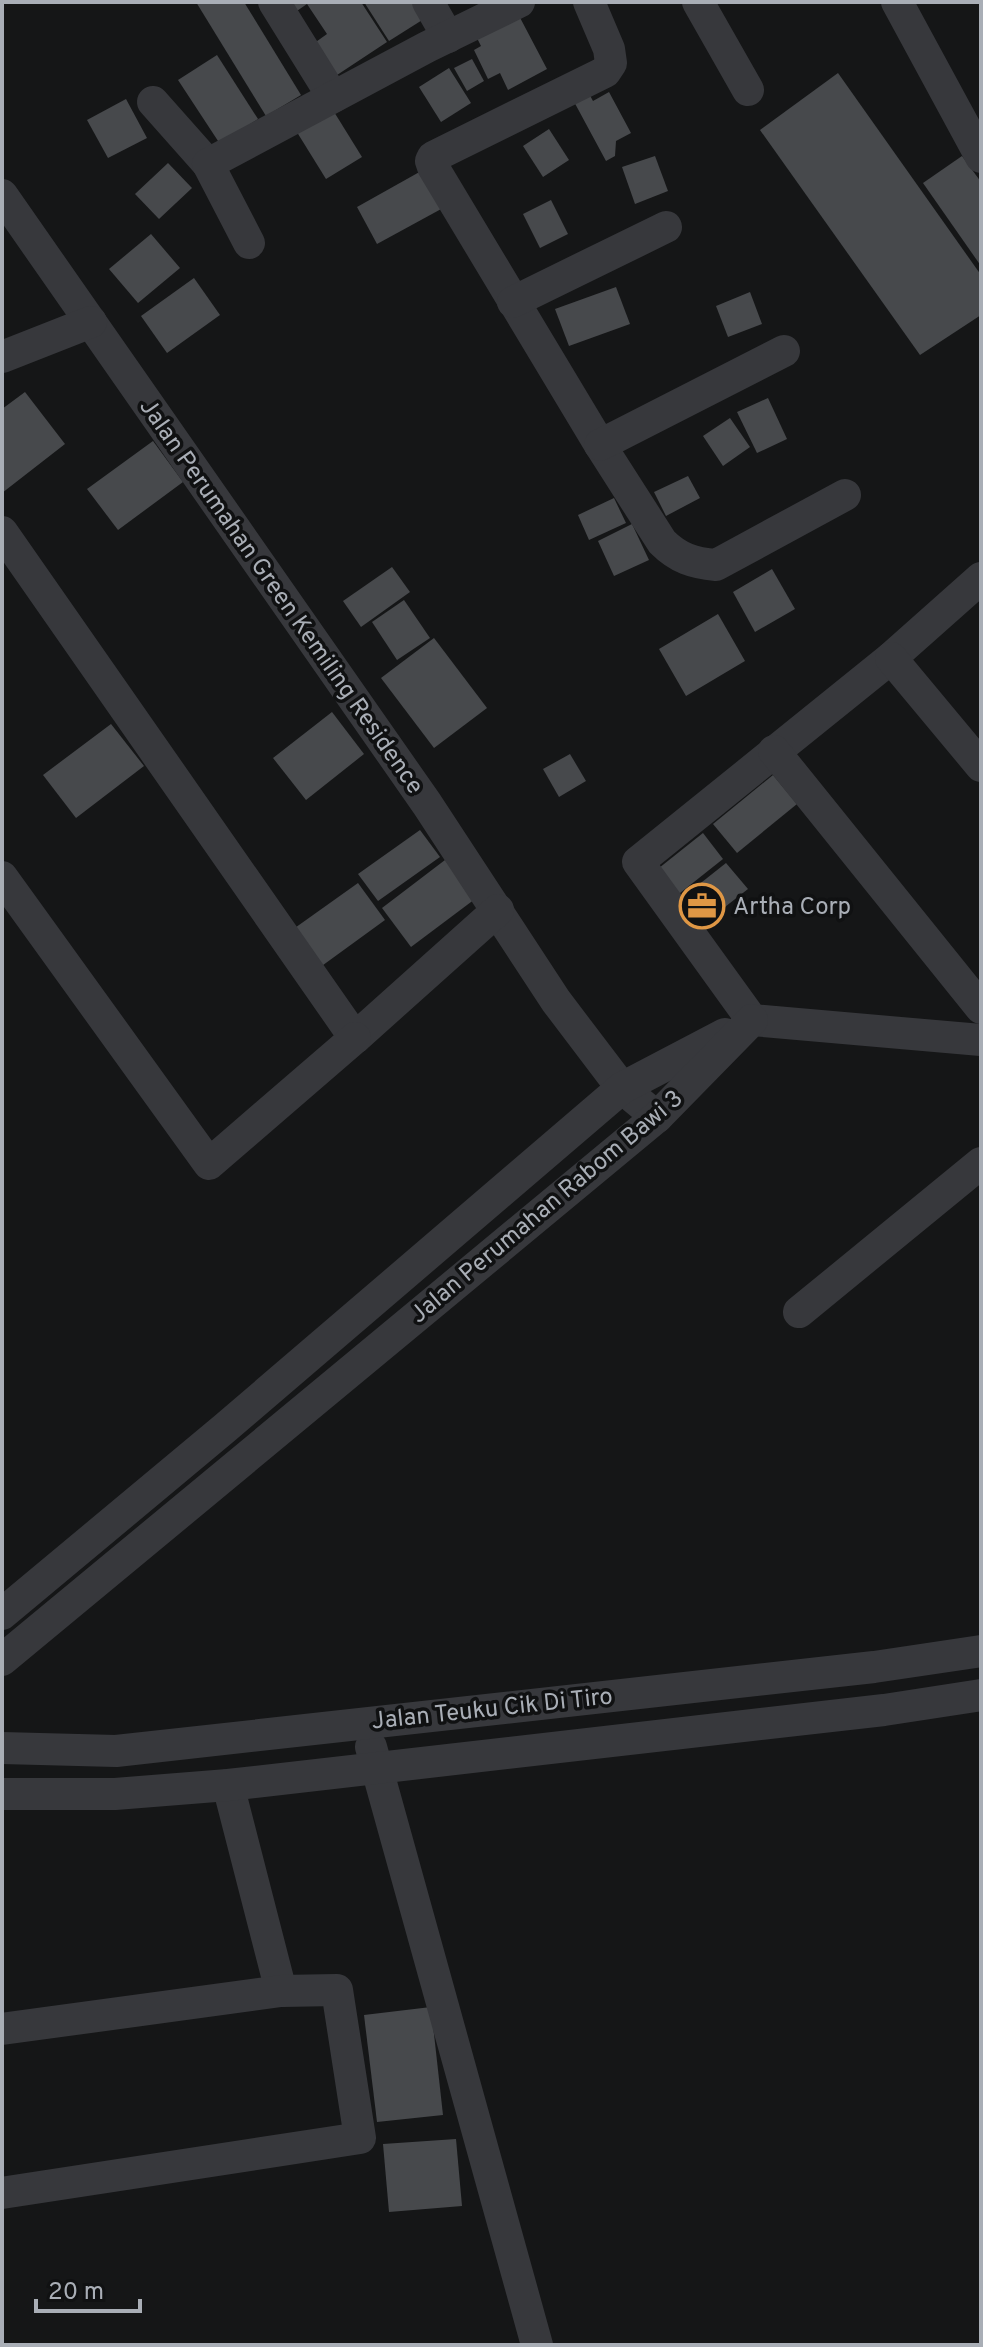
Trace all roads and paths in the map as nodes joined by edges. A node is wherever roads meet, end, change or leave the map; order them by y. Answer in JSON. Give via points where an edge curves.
{"nodes":[{"id":1,"x":274,"y":2,"type":"edge"},
{"id":2,"x":428,"y":2,"type":"edge"},
{"id":3,"x":519,"y":2,"type":"edge"},
{"id":4,"x":589,"y":2,"type":"edge"},
{"id":5,"x":698,"y":2,"type":"edge"},
{"id":6,"x":897,"y":2,"type":"edge"},
{"id":7,"x":448,"y":37,"type":"junction"},
{"id":8,"x":748,"y":90,"type":"dead end"},
{"id":9,"x":333,"y":97,"type":"junction"},
{"id":10,"x":153,"y":102,"type":"dead end"},
{"id":11,"x":981,"y":157,"type":"edge"},
{"id":12,"x":208,"y":164,"type":"junction"},
{"id":13,"x":2,"y":195,"type":"edge"},
{"id":14,"x":666,"y":227,"type":"dead end"},
{"id":15,"x":249,"y":243,"type":"dead end"},
{"id":16,"x":513,"y":302,"type":"junction"},
{"id":17,"x":91,"y":322,"type":"junction"},
{"id":18,"x":784,"y":351,"type":"dead end"},
{"id":19,"x":2,"y":357,"type":"edge"},
{"id":20,"x":600,"y":445,"type":"junction"},
{"id":21,"x":845,"y":495,"type":"dead end"},
{"id":22,"x":2,"y":532,"type":"edge"},
{"id":23,"x":981,"y":578,"type":"edge"},
{"id":24,"x":891,"y":658,"type":"junction"},
{"id":25,"x":774,"y":751,"type":"junction"},
{"id":26,"x":981,"y":766,"type":"edge"},
{"id":27,"x":2,"y":877,"type":"edge"},
{"id":28,"x":498,"y":910,"type":"junction"},
{"id":29,"x":981,"y":1008,"type":"edge"},
{"id":30,"x":752,"y":1020,"type":"junction"},
{"id":31,"x":355,"y":1038,"type":"junction"},
{"id":32,"x":981,"y":1040,"type":"edge"},
{"id":33,"x":622,"y":1088,"type":"junction"},
{"id":34,"x":657,"y":1117,"type":"junction"},
{"id":35,"x":981,"y":1163,"type":"edge"},
{"id":36,"x":799,"y":1312,"type":"dead end"},
{"id":37,"x":2,"y":1614,"type":"edge"},
{"id":38,"x":981,"y":1651,"type":"edge"},
{"id":39,"x":2,"y":1660,"type":"edge"},
{"id":40,"x":981,"y":1695,"type":"edge"},
{"id":41,"x":363,"y":1722,"type":"junction"},
{"id":42,"x":2,"y":1748,"type":"edge"},
{"id":43,"x":116,"y":1751,"type":"junction"},
{"id":44,"x":378,"y":1767,"type":"junction"},
{"id":45,"x":228,"y":1785,"type":"junction"},
{"id":46,"x":2,"y":1794,"type":"edge"},
{"id":47,"x":115,"y":1794,"type":"junction"},
{"id":48,"x":281,"y":1991,"type":"junction"},
{"id":49,"x":2,"y":2029,"type":"edge"},
{"id":50,"x":2,"y":2193,"type":"edge"},
{"id":51,"x":537,"y":2345,"type":"edge"}],
"edges":[{"from":1,"to":9,"type":"street"},
{"from":2,"to":7,"type":"street"},
{"from":3,"to":7,"type":"street"},
{"from":4,"to":16,"type":"street","via":[[609,49],[611,63],[605,72],[431,161]]},
{"from":5,"to":8,"type":"street"},
{"from":6,"to":11,"type":"street"},
{"from":7,"to":9,"type":"street"},
{"from":9,"to":12,"type":"street"},
{"from":10,"to":12,"type":"street"},
{"from":12,"to":15,"type":"street"},
{"from":13,"to":17,"type":"street","name":"Jalan Perumahan Green Kemiling Residence"},
{"from":14,"to":16,"type":"street"},
{"from":16,"to":20,"type":"street"},
{"from":17,"to":19,"type":"street"},
{"from":17,"to":28,"type":"street","name":"Jalan Perumahan Green Kemiling Residence"},
{"from":18,"to":20,"type":"street"},
{"from":20,"to":21,"type":"street","via":[[662,542],[695,563],[716,565]]},
{"from":22,"to":31,"type":"street"},
{"from":23,"to":24,"type":"street"},
{"from":24,"to":25,"type":"street"},
{"from":24,"to":26,"type":"street"},
{"from":25,"to":29,"type":"street"},
{"from":25,"to":30,"type":"street","via":[[638,862]]},
{"from":27,"to":31,"type":"street","via":[[209,1164]]},
{"from":28,"to":31,"type":"street"},
{"from":28,"to":33,"type":"street","name":"Jalan Perumahan Green Kemiling Residence","via":[[556,1001]]},
{"from":30,"to":32,"type":"street"},
{"from":30,"to":33,"type":"street","name":"Jalan Perumahan Rabom Bawi 3"},
{"from":30,"to":34,"type":"street","name":"Jalan Perumahan Rabom Bawi 3"},
{"from":33,"to":34,"type":"street","name":"Jalan Perumahan Green Kemiling Residence"},
{"from":33,"to":37,"type":"street","name":"Jalan Perumahan Rabom Bawi 3"},
{"from":34,"to":39,"type":"street","name":"Jalan Perumahan Rabom Bawi 3"},
{"from":35,"to":36,"type":"street"},
{"from":38,"to":41,"type":"street","name":"Jalan Teuku Cik Di Tiro"},
{"from":40,"to":44,"type":"street","name":"Jalan Teuku Cik Di Tiro"},
{"from":41,"to":43,"type":"street","name":"Jalan Teuku Cik Di Tiro"},
{"from":41,"to":44,"type":"street"},
{"from":42,"to":43,"type":"street","name":"Jalan Teuku Cik Di Tiro"},
{"from":43,"to":47,"type":"street"},
{"from":44,"to":45,"type":"street","name":"Jalan Teuku Cik Di Tiro"},
{"from":44,"to":51,"type":"street"},
{"from":45,"to":47,"type":"street","name":"Jalan Teuku Cik Di Tiro"},
{"from":45,"to":48,"type":"street"},
{"from":46,"to":47,"type":"street","name":"Jalan Teuku Cik Di Tiro"},
{"from":48,"to":49,"type":"street"},
{"from":48,"to":50,"type":"street","via":[[337,1990],[360,2138]]}]}
